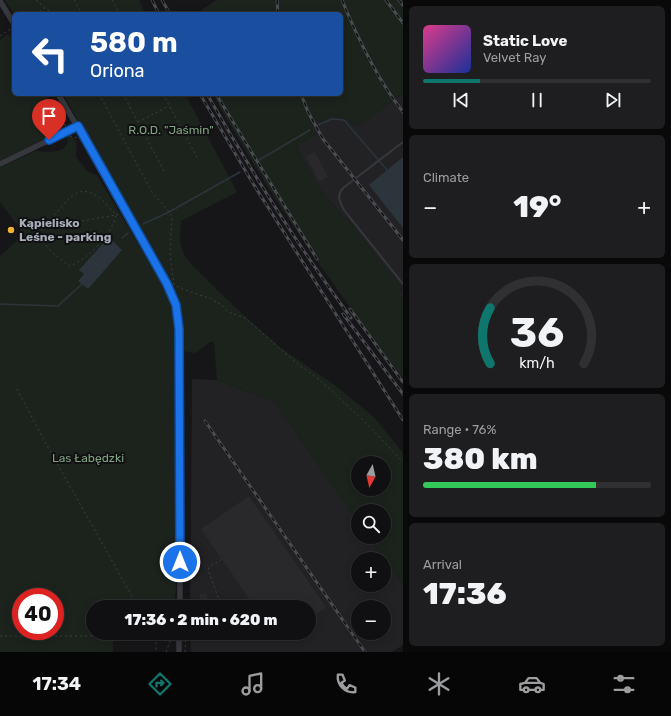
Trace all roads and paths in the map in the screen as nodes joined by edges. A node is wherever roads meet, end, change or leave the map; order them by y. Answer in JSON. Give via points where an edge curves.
{"nodes":[{"id":1,"x":36,"y":0,"type":"edge"},
{"id":2,"x":74,"y":0,"type":"edge"},
{"id":3,"x":112,"y":0,"type":"edge"},
{"id":4,"x":0,"y":2,"type":"edge"},
{"id":5,"x":45,"y":8,"type":"junction"},
{"id":6,"x":38,"y":12,"type":"edge"},
{"id":7,"x":50,"y":12,"type":"edge"},
{"id":8,"x":81,"y":12,"type":"edge"},
{"id":9,"x":119,"y":12,"type":"edge"},
{"id":10,"x":12,"y":24,"type":"edge"},
{"id":11,"x":12,"y":27,"type":"edge"},
{"id":12,"x":0,"y":36,"type":"edge"},
{"id":13,"x":59,"y":96,"type":"edge"},
{"id":14,"x":101,"y":96,"type":"edge"},
{"id":15,"x":124,"y":96,"type":"edge"},
{"id":16,"x":164,"y":96,"type":"edge"},
{"id":17,"x":170,"y":106,"type":"junction"},
{"id":18,"x":66,"y":115,"type":"dead end"},
{"id":19,"x":138,"y":122,"type":"junction"},
{"id":20,"x":64,"y":126,"type":"dead end"},
{"id":21,"x":78,"y":126,"type":"junction"},
{"id":22,"x":403,"y":142,"type":"edge"},
{"id":23,"x":198,"y":159,"type":"dead end"},
{"id":24,"x":0,"y":164,"type":"edge"},
{"id":25,"x":164,"y":171,"type":"dead end"},
{"id":26,"x":122,"y":213,"type":"dead end"},
{"id":27,"x":116,"y":215,"type":"junction"},
{"id":28,"x":18,"y":226,"type":"dead end"},
{"id":29,"x":42,"y":228,"type":"junction"},
{"id":30,"x":403,"y":284,"type":"edge"},
{"id":31,"x":17,"y":388,"type":"dead end"},
{"id":32,"x":403,"y":462,"type":"edge"},
{"id":33,"x":222,"y":559,"type":"dead end"},
{"id":34,"x":134,"y":600,"type":"edge"},
{"id":35,"x":180,"y":600,"type":"edge"},
{"id":36,"x":219,"y":600,"type":"edge"},
{"id":37,"x":0,"y":636,"type":"edge"},
{"id":38,"x":86,"y":636,"type":"edge"},
{"id":39,"x":156,"y":640,"type":"edge"},
{"id":40,"x":172,"y":640,"type":"edge"},
{"id":41,"x":179,"y":640,"type":"edge"},
{"id":42,"x":186,"y":640,"type":"edge"},
{"id":43,"x":156,"y":652,"type":"edge"},
{"id":44,"x":166,"y":652,"type":"edge"},
{"id":45,"x":179,"y":652,"type":"edge"},
{"id":46,"x":185,"y":652,"type":"edge"}],
"edges":[{"from":1,"to":5,"type":"path"},
{"from":2,"to":8,"type":"path"},
{"from":3,"to":9,"type":"path"},
{"from":4,"to":10,"type":"street"},
{"from":5,"to":6,"type":"path"},
{"from":5,"to":7,"type":"path"},
{"from":11,"to":12,"type":"path"},
{"from":13,"to":21,"type":"street"},
{"from":14,"to":32,"type":"path","via":[[152,192],[172,216],[170,255],[174,285],[213,299],[228,312],[245,318],[329,388]]},
{"from":15,"to":19,"type":"path"},
{"from":16,"to":17,"type":"path"},
{"from":17,"to":19,"type":"path"},
{"from":17,"to":23,"type":"path"},
{"from":18,"to":20,"type":"path"},
{"from":19,"to":25,"type":"path"},
{"from":21,"to":24,"type":"street"},
{"from":21,"to":35,"type":"street","via":[[167,284],[178,313]]},
{"from":22,"to":30,"type":"lane","via":[[343,188],[338,196],[344,210]]},
{"from":26,"to":27,"type":"path"},
{"from":27,"to":29,"type":"path"},
{"from":27,"to":29,"type":"path","via":[[97,196],[89,192],[78,192],[68,199]]},
{"from":27,"to":29,"type":"path","via":[[108,235],[78,263],[70,266],[41,240],[39,234]]},
{"from":28,"to":29,"type":"path"},
{"from":31,"to":34,"type":"path","via":[[44,442]]},
{"from":33,"to":36,"type":"path","via":[[208,570]]},
{"from":37,"to":38,"type":"path"},
{"from":39,"to":43,"type":"path"},
{"from":40,"to":44,"type":"path"},
{"from":41,"to":45,"type":"street"},
{"from":42,"to":46,"type":"path"}]}
